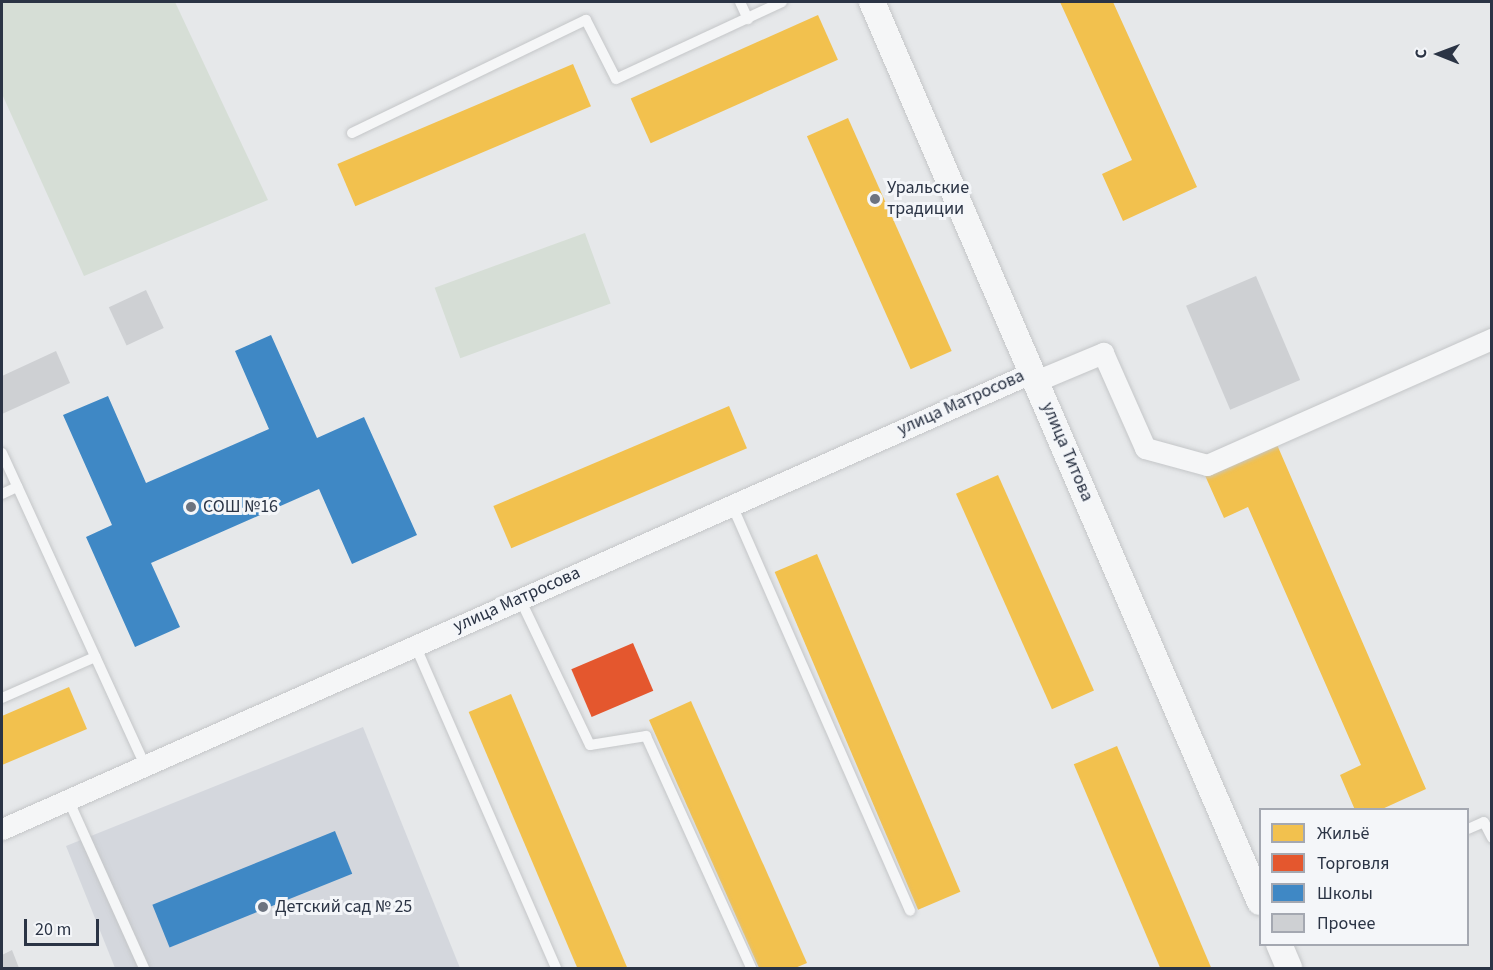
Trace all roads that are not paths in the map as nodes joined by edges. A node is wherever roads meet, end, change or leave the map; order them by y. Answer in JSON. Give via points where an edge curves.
{"nodes":[{"id":1,"x":740,"y":2,"type":"edge"},
{"id":2,"x":782,"y":2,"type":"edge"},
{"id":3,"x":872,"y":2,"type":"edge"},
{"id":4,"x":748,"y":19,"type":"junction"},
{"id":5,"x":352,"y":133,"type":"dead end"},
{"id":6,"x":1491,"y":339,"type":"edge"},
{"id":7,"x":1034,"y":376,"type":"junction"},
{"id":8,"x":2,"y":453,"type":"edge"},
{"id":9,"x":17,"y":487,"type":"junction"},
{"id":10,"x":2,"y":494,"type":"edge"},
{"id":11,"x":732,"y":505,"type":"junction"},
{"id":12,"x":520,"y":599,"type":"junction"},
{"id":13,"x":416,"y":645,"type":"junction"},
{"id":14,"x":95,"y":657,"type":"junction"},
{"id":15,"x":2,"y":698,"type":"edge"},
{"id":16,"x":145,"y":765,"type":"junction"},
{"id":17,"x":69,"y":799,"type":"junction"},
{"id":18,"x":1469,"y":828,"type":"edge"},
{"id":19,"x":2,"y":829,"type":"edge"},
{"id":20,"x":1491,"y":838,"type":"edge"},
{"id":21,"x":1259,"y":900,"type":"edge"},
{"id":22,"x":910,"y":911,"type":"dead end"},
{"id":23,"x":1279,"y":946,"type":"edge"},
{"id":24,"x":144,"y":969,"type":"edge"},
{"id":25,"x":556,"y":969,"type":"edge"},
{"id":26,"x":751,"y":969,"type":"edge"},
{"id":27,"x":1289,"y":969,"type":"edge"}],
"edges":[{"from":1,"to":4,"type":"lane"},
{"from":2,"to":4,"type":"lane"},
{"from":3,"to":7,"type":"street","name":"улица Титова"},
{"from":4,"to":5,"type":"lane","via":[[616,79],[586,21]]},
{"from":6,"to":7,"type":"street","name":"улица Матросова","via":[[1206,465],[1145,448],[1103,353]]},
{"from":7,"to":11,"type":"street","name":"улица Матросова"},
{"from":7,"to":21,"type":"street","name":"улица Титова"},
{"from":8,"to":9,"type":"lane"},
{"from":9,"to":10,"type":"lane"},
{"from":9,"to":14,"type":"lane"},
{"from":11,"to":12,"type":"street","name":"улица Матросова"},
{"from":11,"to":22,"type":"lane"},
{"from":12,"to":13,"type":"street","name":"улица Матросова"},
{"from":12,"to":26,"type":"lane","via":[[590,745],[646,736]]},
{"from":13,"to":16,"type":"street","name":"улица Матросова"},
{"from":13,"to":25,"type":"lane"},
{"from":14,"to":15,"type":"lane"},
{"from":14,"to":16,"type":"lane"},
{"from":16,"to":17,"type":"street","name":"улица Матросова"},
{"from":17,"to":19,"type":"street","name":"улица Матросова"},
{"from":17,"to":24,"type":"lane"},
{"from":18,"to":20,"type":"lane","via":[[1484,822]]},
{"from":23,"to":27,"type":"street"}]}
